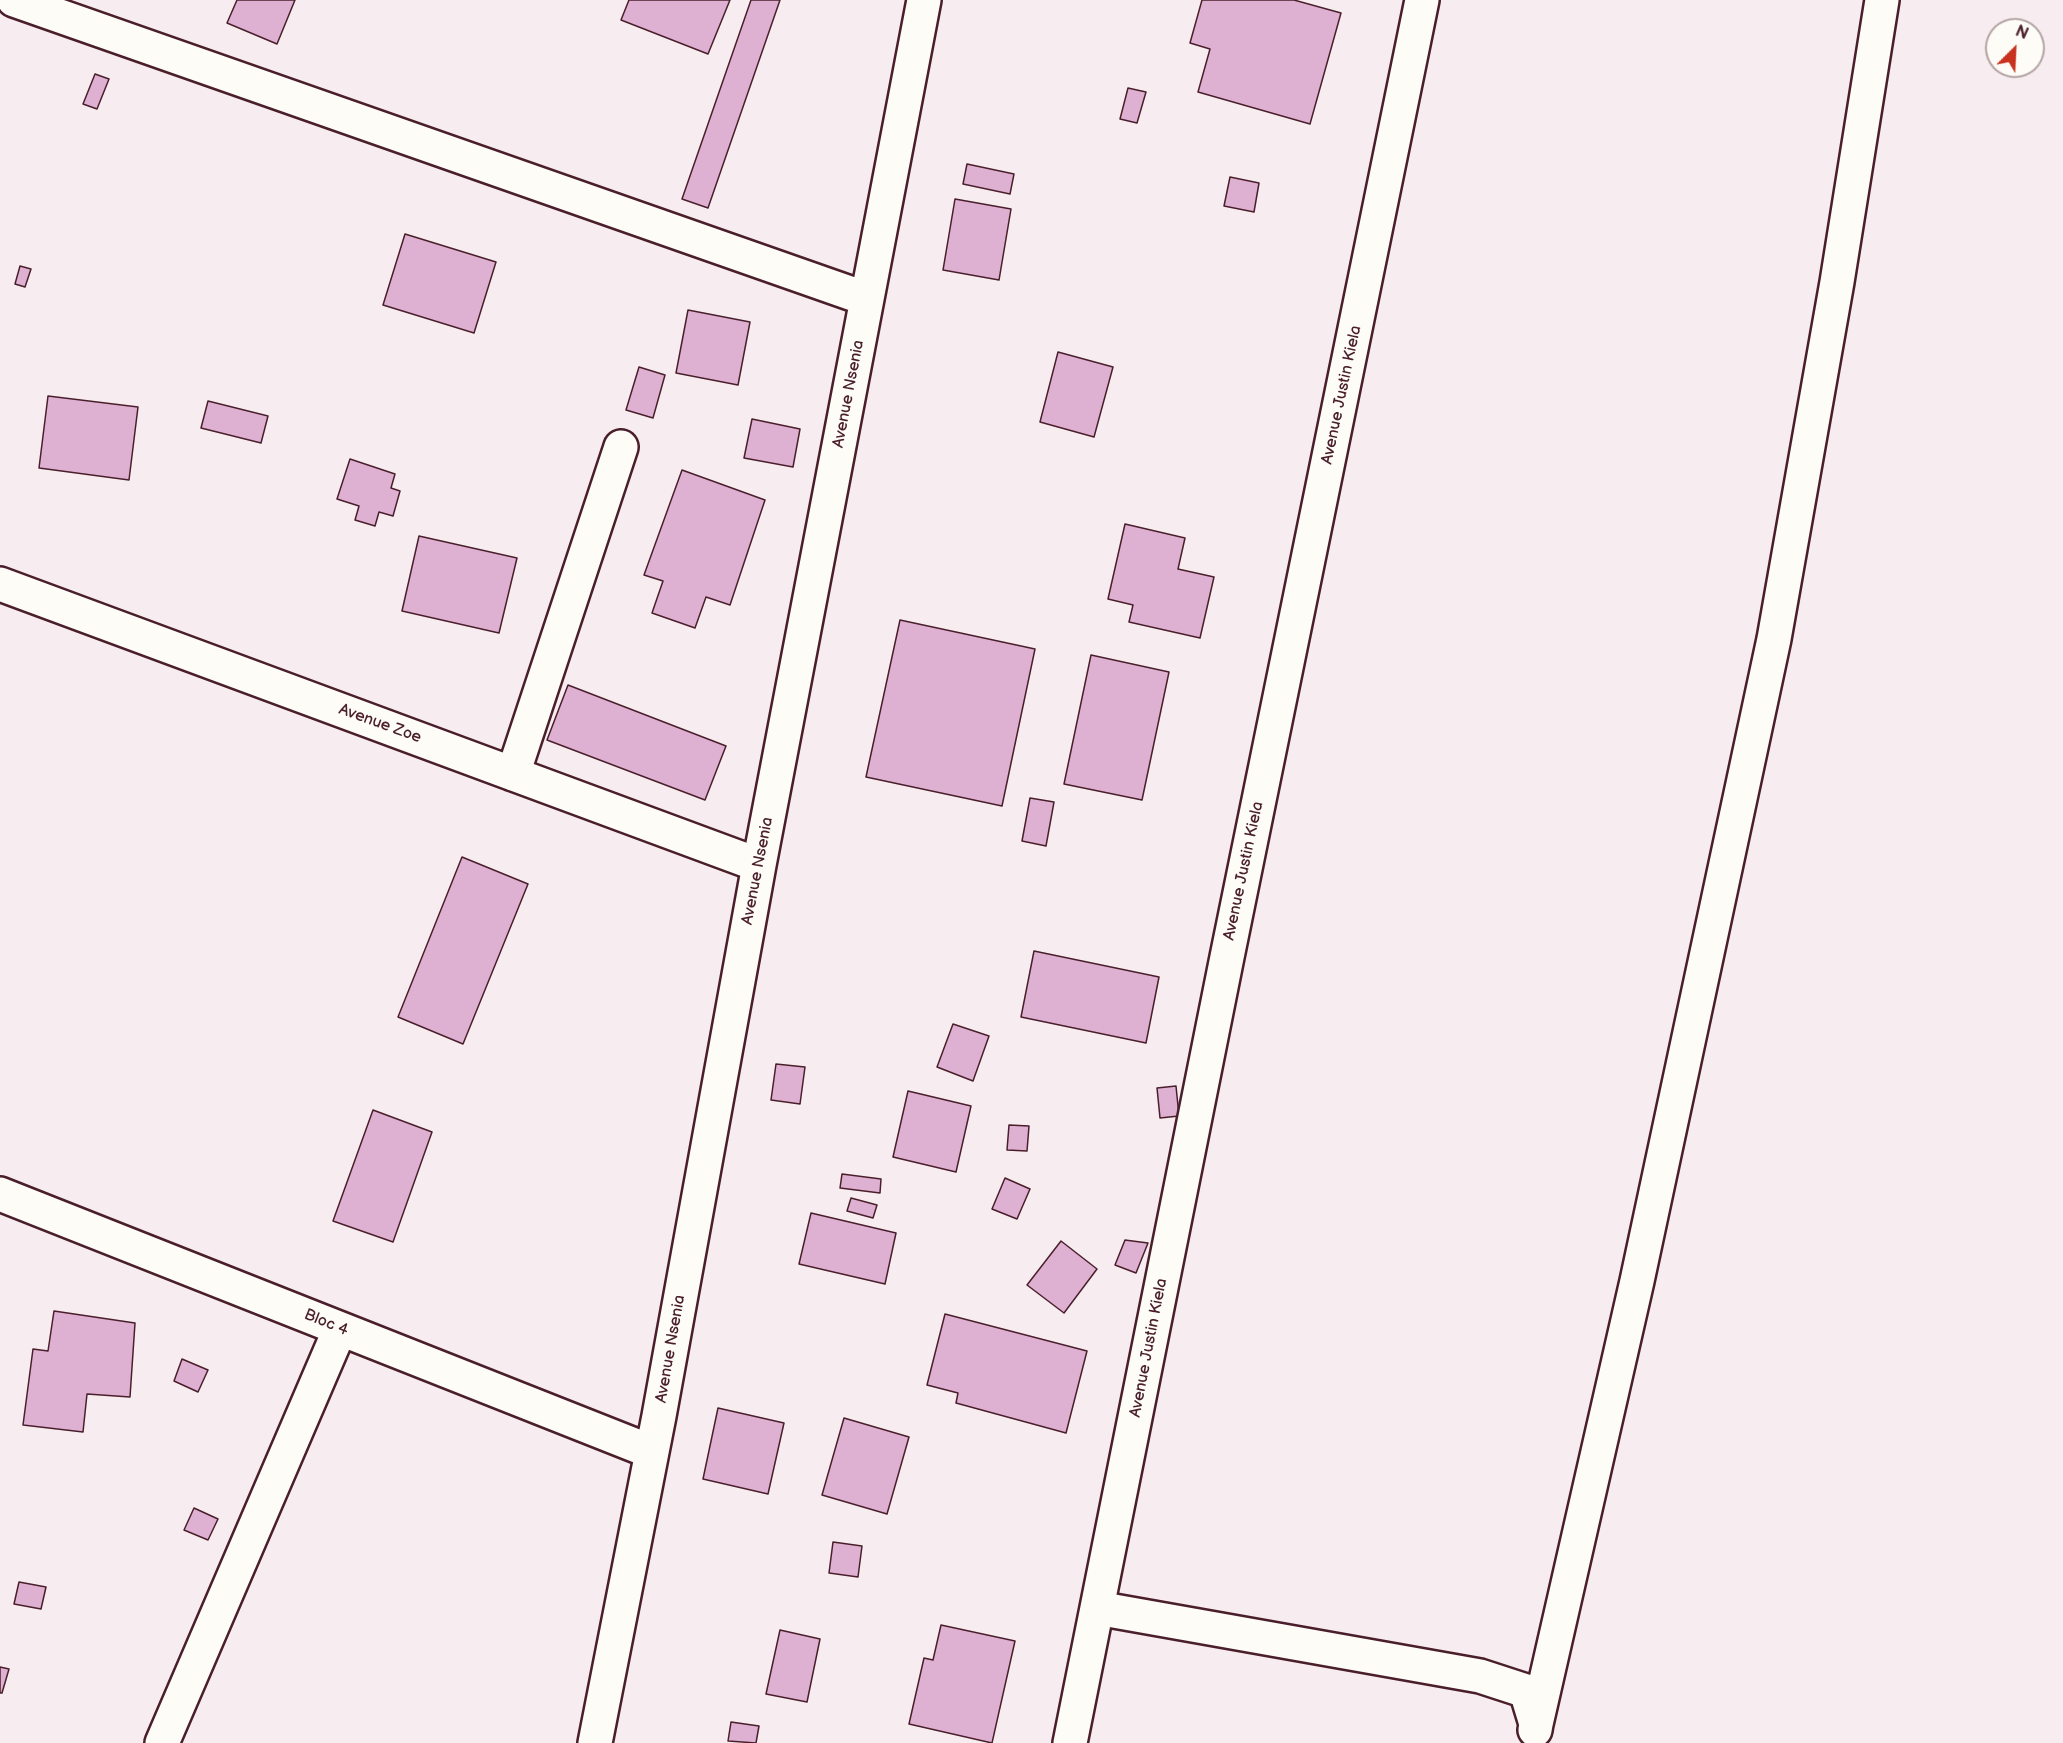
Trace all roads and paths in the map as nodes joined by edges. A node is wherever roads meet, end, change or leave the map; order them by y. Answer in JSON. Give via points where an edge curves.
{"nodes":[{"id":1,"x":14,"y":0,"type":"edge"},
{"id":2,"x":924,"y":0,"type":"edge"},
{"id":3,"x":1422,"y":0,"type":"edge"},
{"id":4,"x":1882,"y":0,"type":"edge"},
{"id":5,"x":867,"y":299,"type":"junction"},
{"id":6,"x":621,"y":447,"type":"dead end"},
{"id":7,"x":0,"y":584,"type":"edge"},
{"id":8,"x":513,"y":774,"type":"junction"},
{"id":9,"x":759,"y":865,"type":"junction"},
{"id":10,"x":0,"y":1194,"type":"edge"},
{"id":11,"x":340,"y":1329,"type":"junction"},
{"id":12,"x":652,"y":1452,"type":"junction"},
{"id":13,"x":1097,"y":1608,"type":"junction"},
{"id":14,"x":1534,"y":1733,"type":"edge"},
{"id":15,"x":162,"y":1743,"type":"edge"},
{"id":16,"x":595,"y":1743,"type":"edge"},
{"id":17,"x":1070,"y":1743,"type":"edge"}],
"edges":[{"from":1,"to":5,"type":"street"},
{"from":2,"to":5,"type":"street","name":"Avenue Nsenia"},
{"from":3,"to":13,"type":"street","name":"Avenue Justin Kiela"},
{"from":4,"to":14,"type":"street","via":[[1774,639],[1639,1269]]},
{"from":5,"to":9,"type":"street","name":"Avenue Nsenia"},
{"from":6,"to":8,"type":"street"},
{"from":7,"to":8,"type":"street","name":"Avenue Zoe"},
{"from":8,"to":9,"type":"street","name":"Avenue Zoe"},
{"from":9,"to":12,"type":"street","name":"Avenue Nsenia"},
{"from":10,"to":11,"type":"street","name":"Bloc 4"},
{"from":11,"to":12,"type":"street","name":"Bloc 4"},
{"from":11,"to":15,"type":"street"},
{"from":12,"to":16,"type":"street","name":"Avenue Nsenia"},
{"from":13,"to":14,"type":"street","via":[[1480,1676],[1526,1691]]},
{"from":13,"to":17,"type":"street","name":"Avenue Justin Kiela"}]}
